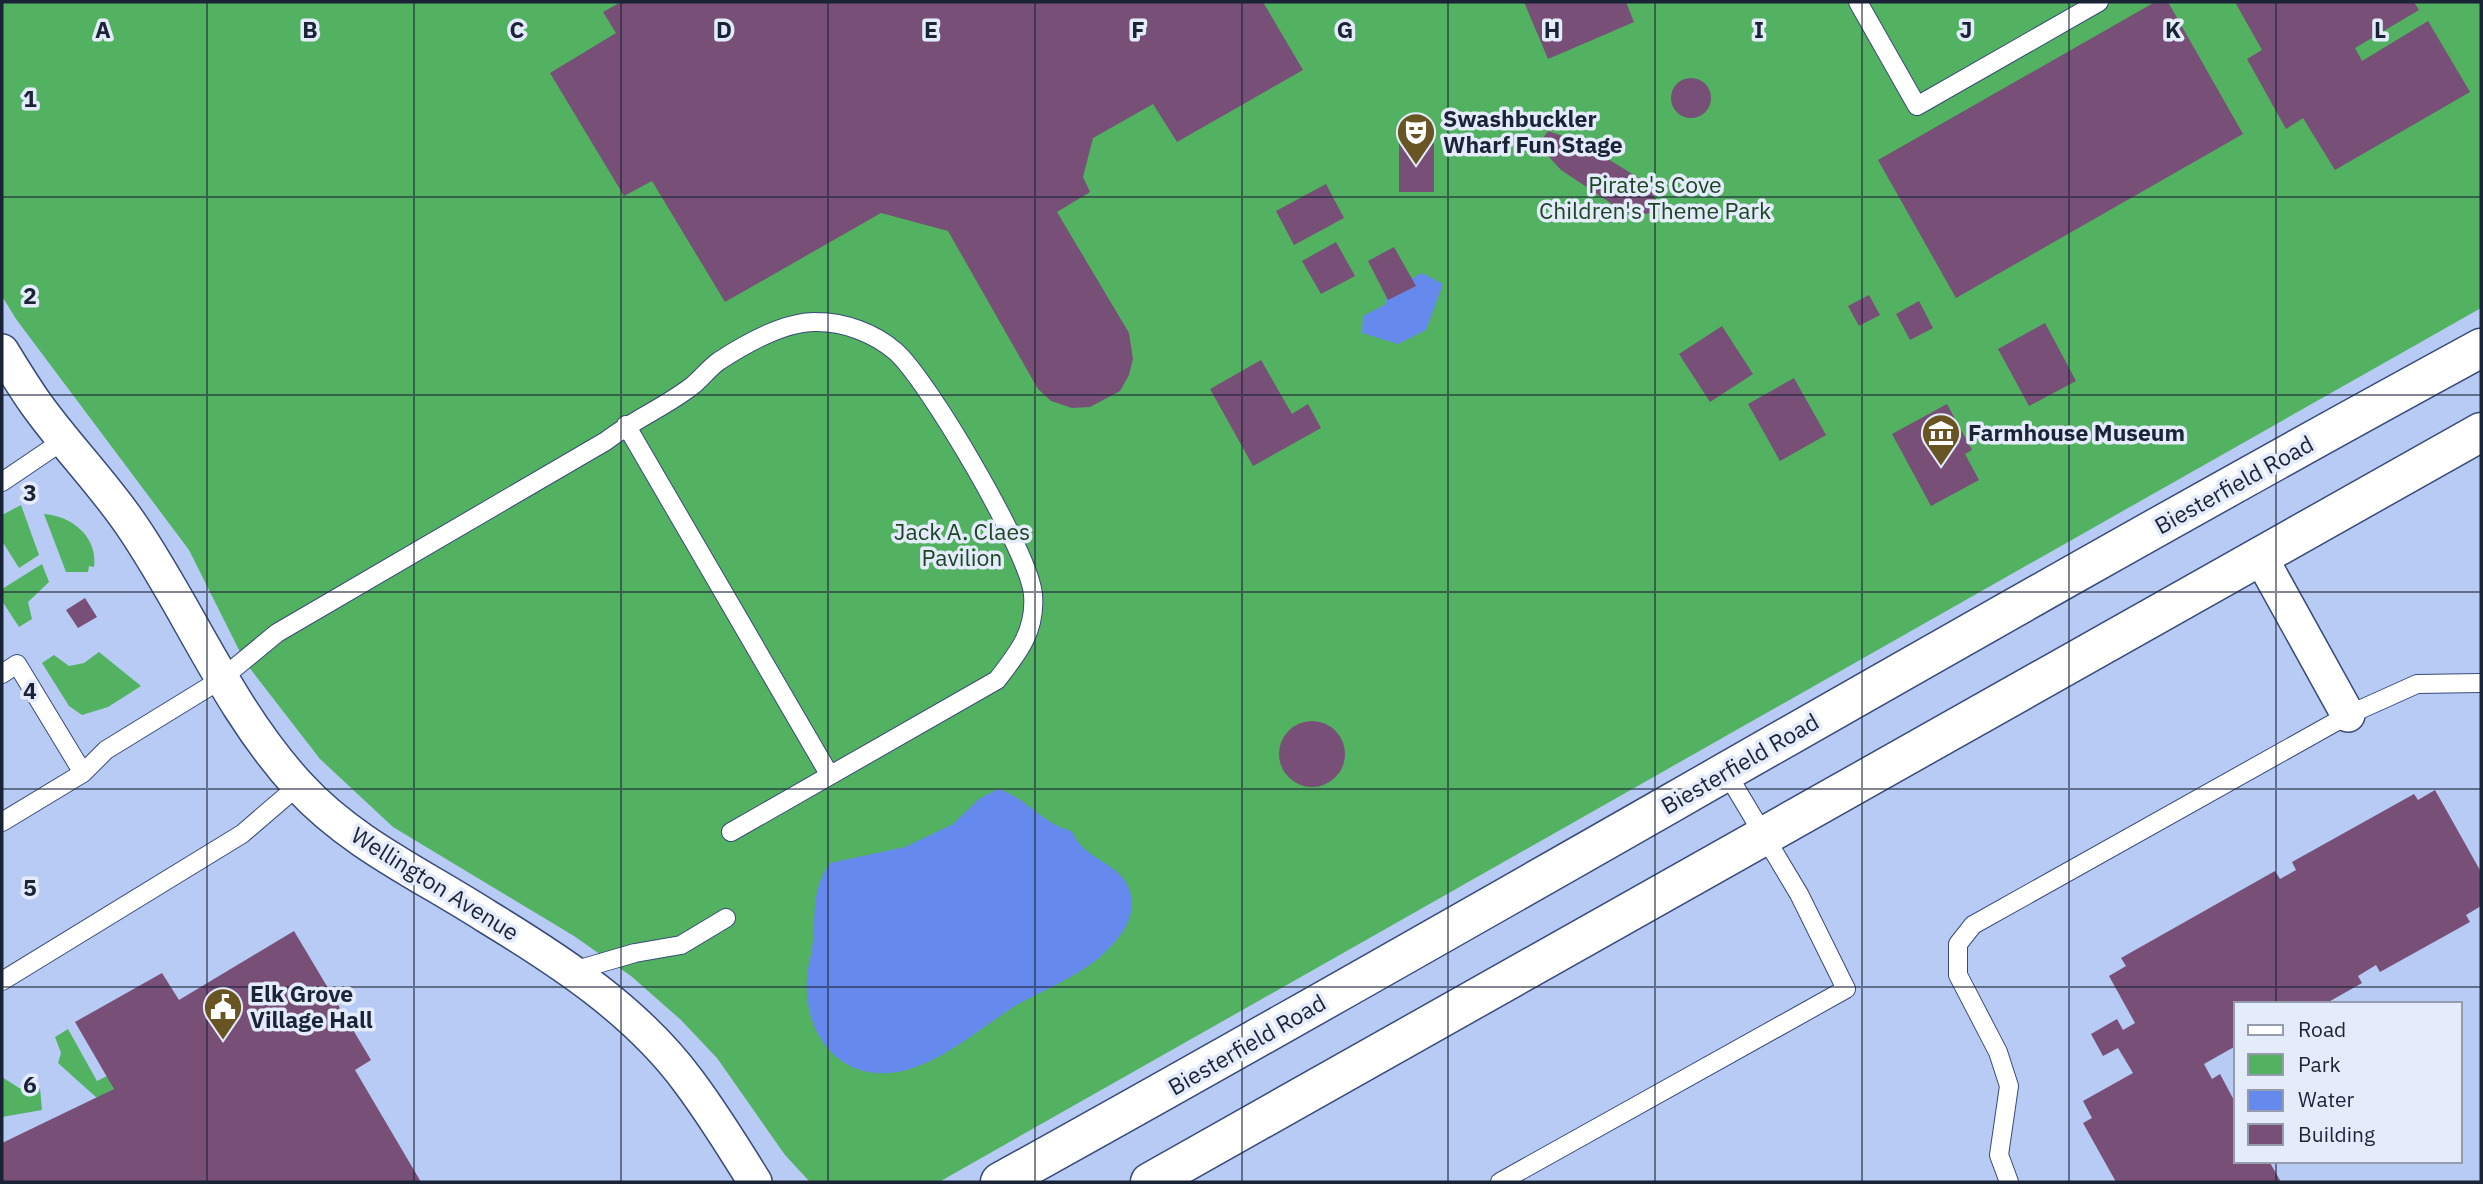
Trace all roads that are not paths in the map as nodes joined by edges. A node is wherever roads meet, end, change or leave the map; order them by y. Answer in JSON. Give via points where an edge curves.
{"nodes":[{"id":1,"x":1858,"y":2,"type":"edge"},
{"id":2,"x":2099,"y":2,"type":"edge"},
{"id":3,"x":2481,"y":348,"type":"edge"},
{"id":4,"x":2,"y":351,"type":"edge"},
{"id":5,"x":626,"y":425,"type":"junction"},
{"id":6,"x":2481,"y":432,"type":"edge"},
{"id":7,"x":64,"y":440,"type":"junction"},
{"id":8,"x":2,"y":482,"type":"edge"},
{"id":9,"x":2260,"y":556,"type":"junction"},
{"id":10,"x":2,"y":674,"type":"edge"},
{"id":11,"x":220,"y":680,"type":"junction"},
{"id":12,"x":2481,"y":683,"type":"edge"},
{"id":13,"x":2348,"y":715,"type":"junction"},
{"id":14,"x":1726,"y":772,"type":"junction"},
{"id":15,"x":83,"y":773,"type":"junction"},
{"id":16,"x":829,"y":774,"type":"junction"},
{"id":17,"x":299,"y":786,"type":"junction"},
{"id":18,"x":2,"y":822,"type":"edge"},
{"id":19,"x":731,"y":832,"type":"dead end"},
{"id":20,"x":1765,"y":838,"type":"junction"},
{"id":21,"x":726,"y":918,"type":"dead end"},
{"id":22,"x":573,"y":971,"type":"junction"},
{"id":23,"x":2,"y":981,"type":"edge"},
{"id":24,"x":755,"y":1182,"type":"edge"},
{"id":25,"x":1000,"y":1182,"type":"edge"},
{"id":26,"x":1150,"y":1182,"type":"edge"},
{"id":27,"x":1500,"y":1182,"type":"edge"},
{"id":28,"x":2009,"y":1182,"type":"edge"}],
"edges":[{"from":1,"to":2,"type":"lane","via":[[1917,106]]},
{"from":3,"to":14,"type":"main road","name":"Biesterfield Road"},
{"from":4,"to":7,"type":"street","name":"Wellington Avenue"},
{"from":5,"to":11,"type":"lane","via":[[607,441],[277,633]]},
{"from":5,"to":16,"type":"lane"},
{"from":5,"to":16,"type":"lane","via":[[691,387],[718,362],[754,341],[797,323],[836,324],[871,335],[895,350],[926,389],[1007,526],[1033,592],[1032,622],[1023,648],[997,680]]},
{"from":6,"to":9,"type":"main road"},
{"from":7,"to":8,"type":"lane"},
{"from":7,"to":11,"type":"street","name":"Wellington Avenue","via":[[131,525]]},
{"from":9,"to":13,"type":"street"},
{"from":9,"to":20,"type":"main road"},
{"from":10,"to":15,"type":"lane","via":[[17,664]]},
{"from":11,"to":15,"type":"lane","via":[[106,750]]},
{"from":11,"to":17,"type":"street","name":"Wellington Avenue"},
{"from":12,"to":13,"type":"lane","via":[[2417,684]]},
{"from":13,"to":28,"type":"lane","via":[[2008,903],[1973,925],[1958,944],[1958,975],[1998,1052],[2009,1086],[1999,1155]]},
{"from":14,"to":20,"type":"lane"},
{"from":14,"to":25,"type":"main road","name":"Biesterfield Road"},
{"from":15,"to":18,"type":"lane"},
{"from":16,"to":19,"type":"lane"},
{"from":17,"to":22,"type":"street","name":"Wellington Avenue","via":[[346,828],[401,867]]},
{"from":17,"to":23,"type":"lane","via":[[242,834]]},
{"from":20,"to":26,"type":"main road"},
{"from":20,"to":27,"type":"lane","via":[[1846,989]]},
{"from":21,"to":22,"type":"lane","via":[[681,945]]},
{"from":22,"to":24,"type":"street","name":"Wellington Avenue","via":[[633,1021],[688,1080]]}]}
